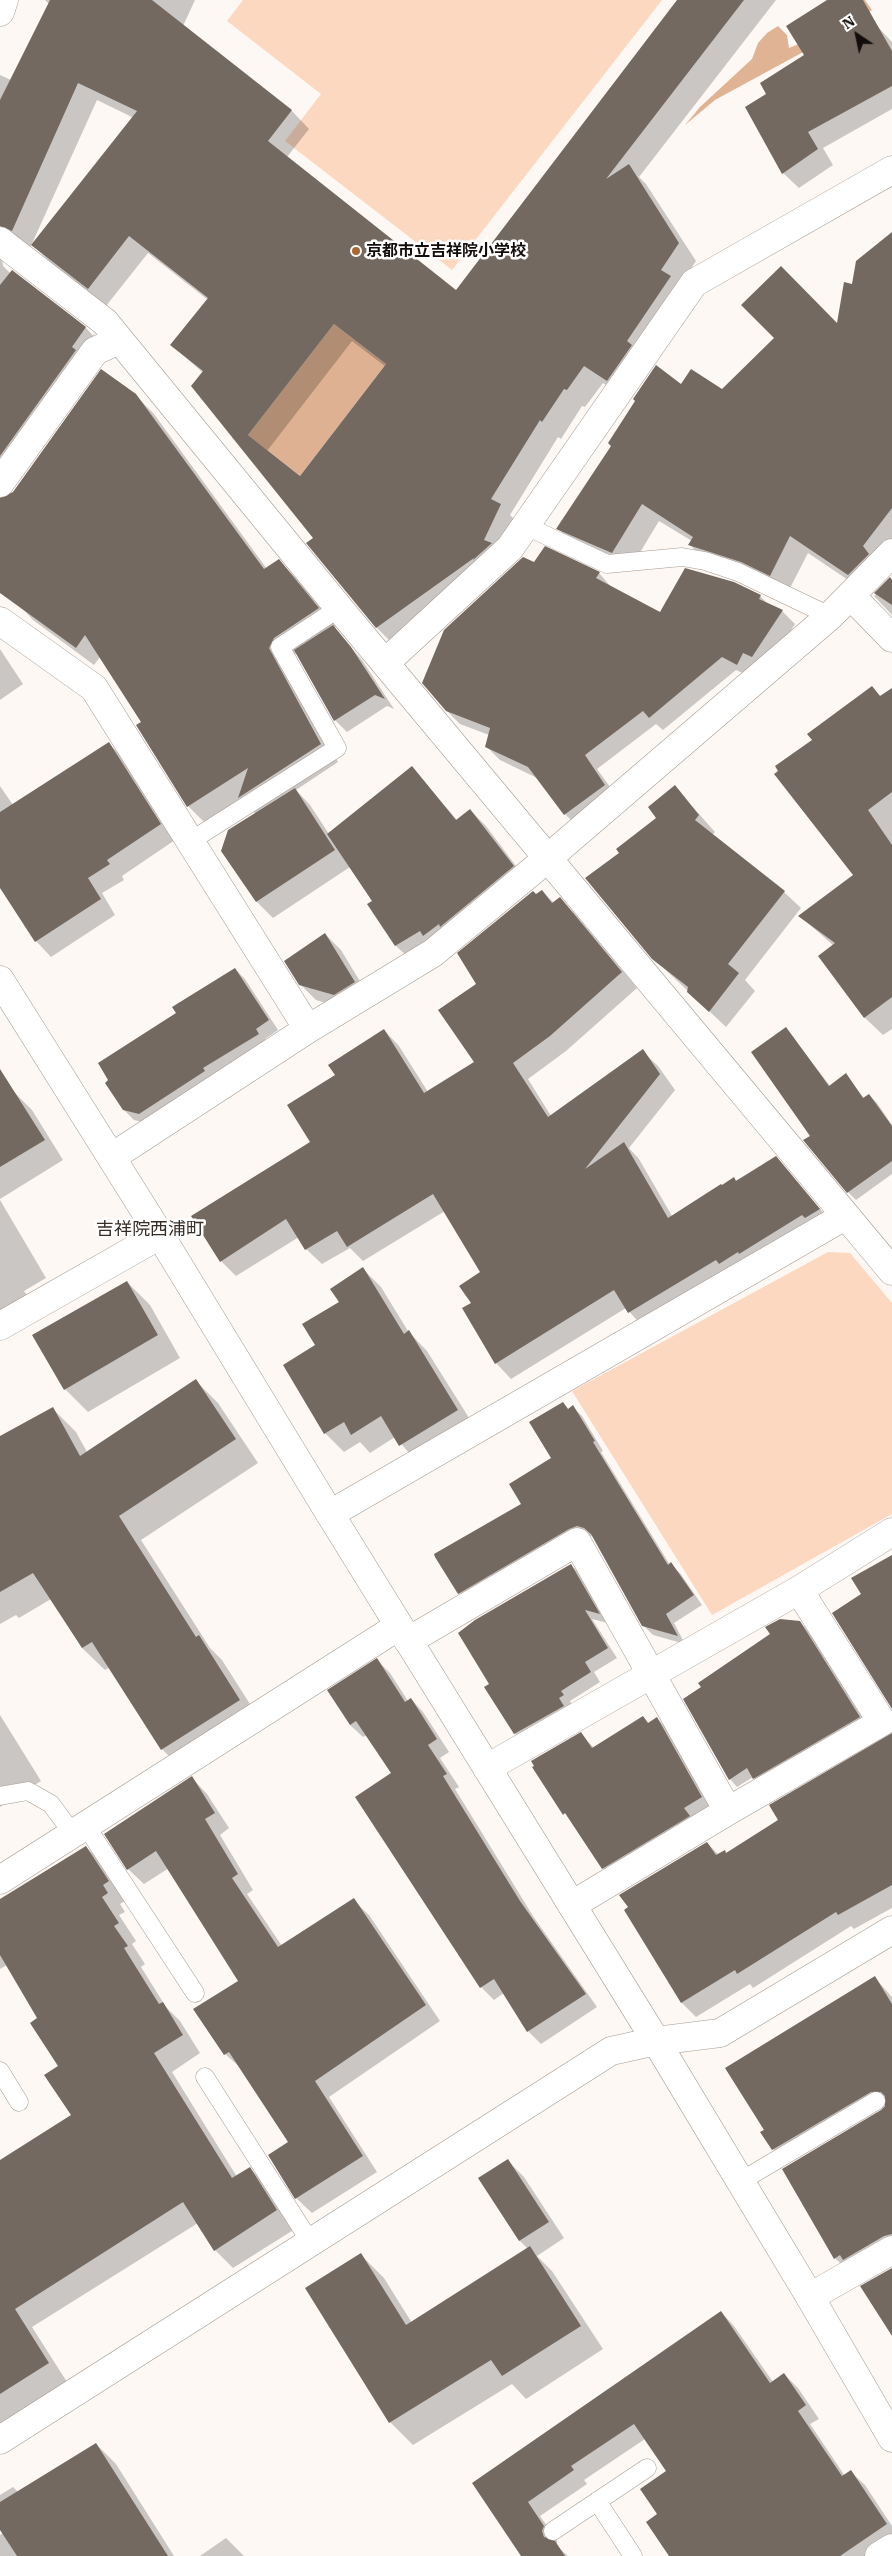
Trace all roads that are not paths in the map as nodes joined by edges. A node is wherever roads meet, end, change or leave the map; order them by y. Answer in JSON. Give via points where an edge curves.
{"nodes":[{"id":1,"x":4,"y":0,"type":"edge"},
{"id":2,"x":0,"y":12,"type":"edge"},
{"id":3,"x":892,"y":170,"type":"edge"},
{"id":4,"x":0,"y":241,"type":"edge"},
{"id":5,"x":119,"y":340,"type":"junction"},
{"id":6,"x":0,"y":483,"type":"edge"},
{"id":7,"x":526,"y":526,"type":"junction"},
{"id":8,"x":892,"y":553,"type":"edge"},
{"id":9,"x":851,"y":596,"type":"junction"},
{"id":10,"x":339,"y":608,"type":"junction"},
{"id":11,"x":830,"y":616,"type":"junction"},
{"id":12,"x":0,"y":621,"type":"edge"},
{"id":13,"x":892,"y":638,"type":"edge"},
{"id":14,"x":386,"y":662,"type":"junction"},
{"id":15,"x":189,"y":842,"type":"junction"},
{"id":16,"x":548,"y":858,"type":"junction"},
{"id":17,"x":0,"y":980,"type":"edge"},
{"id":18,"x":308,"y":1029,"type":"junction"},
{"id":19,"x":112,"y":1157,"type":"junction"},
{"id":20,"x":845,"y":1216,"type":"junction"},
{"id":21,"x":160,"y":1235,"type":"junction"},
{"id":22,"x":892,"y":1271,"type":"edge"},
{"id":23,"x":0,"y":1326,"type":"edge"},
{"id":24,"x":330,"y":1514,"type":"junction"},
{"id":25,"x":892,"y":1532,"type":"edge"},
{"id":26,"x":799,"y":1590,"type":"junction"},
{"id":27,"x":403,"y":1633,"type":"junction"},
{"id":28,"x":651,"y":1674,"type":"junction"},
{"id":29,"x":487,"y":1768,"type":"junction"},
{"id":30,"x":0,"y":1796,"type":"edge"},
{"id":31,"x":728,"y":1811,"type":"junction"},
{"id":32,"x":80,"y":1830,"type":"junction"},
{"id":33,"x":0,"y":1880,"type":"edge"},
{"id":34,"x":572,"y":1905,"type":"junction"},
{"id":35,"x":892,"y":1930,"type":"edge"},
{"id":36,"x":195,"y":1993,"type":"dead end"},
{"id":37,"x":656,"y":2041,"type":"junction"},
{"id":38,"x":0,"y":2071,"type":"edge"},
{"id":39,"x":206,"y":2077,"type":"dead end"},
{"id":40,"x":19,"y":2102,"type":"dead end"},
{"id":41,"x":876,"y":2102,"type":"dead end"},
{"id":42,"x":741,"y":2181,"type":"junction"},
{"id":43,"x":311,"y":2243,"type":"junction"},
{"id":44,"x":892,"y":2250,"type":"edge"},
{"id":45,"x":810,"y":2297,"type":"junction"},
{"id":46,"x":892,"y":2438,"type":"edge"},
{"id":47,"x":0,"y":2440,"type":"edge"},
{"id":48,"x":647,"y":2468,"type":"dead end"},
{"id":49,"x":597,"y":2501,"type":"junction"},
{"id":50,"x":553,"y":2531,"type":"dead end"},
{"id":51,"x":892,"y":2548,"type":"edge"},
{"id":52,"x":633,"y":2556,"type":"edge"},
{"id":53,"x":879,"y":2556,"type":"edge"}],
"edges":[{"from":1,"to":2,"type":"street"},
{"from":3,"to":7,"type":"street","via":[[694,283]]},
{"from":4,"to":5,"type":"street","via":[[105,322]]},
{"from":5,"to":6,"type":"street","via":[[96,351]]},
{"from":5,"to":10,"type":"street"},
{"from":7,"to":11,"type":"lane","via":[[608,564],[682,557],[704,561],[738,572]]},
{"from":7,"to":14,"type":"street","via":[[510,548]]},
{"from":8,"to":9,"type":"street"},
{"from":9,"to":11,"type":"street"},
{"from":9,"to":13,"type":"street"},
{"from":10,"to":14,"type":"street"},
{"from":10,"to":15,"type":"lane","via":[[280,647],[337,748]]},
{"from":11,"to":16,"type":"street"},
{"from":12,"to":15,"type":"street","via":[[94,688]]},
{"from":14,"to":16,"type":"street"},
{"from":15,"to":18,"type":"street"},
{"from":16,"to":18,"type":"street","via":[[433,953]]},
{"from":16,"to":20,"type":"street"},
{"from":17,"to":19,"type":"street"},
{"from":18,"to":19,"type":"street"},
{"from":19,"to":21,"type":"street"},
{"from":20,"to":22,"type":"street"},
{"from":20,"to":24,"type":"street"},
{"from":21,"to":23,"type":"street"},
{"from":21,"to":24,"type":"street"},
{"from":24,"to":27,"type":"street"},
{"from":25,"to":26,"type":"street"},
{"from":26,"to":28,"type":"street"},
{"from":26,"to":31,"type":"street","via":[[882,1722]]},
{"from":27,"to":28,"type":"street","via":[[577,1542]]},
{"from":27,"to":29,"type":"street"},
{"from":27,"to":32,"type":"street"},
{"from":28,"to":29,"type":"street"},
{"from":28,"to":31,"type":"street"},
{"from":29,"to":34,"type":"street"},
{"from":30,"to":32,"type":"lane","via":[[28,1791],[50,1804]]},
{"from":31,"to":34,"type":"street"},
{"from":32,"to":33,"type":"street"},
{"from":32,"to":36,"type":"lane"},
{"from":34,"to":37,"type":"street"},
{"from":35,"to":37,"type":"street","via":[[720,2033]]},
{"from":37,"to":42,"type":"street"},
{"from":37,"to":43,"type":"street","via":[[611,2051]]},
{"from":38,"to":40,"type":"lane"},
{"from":39,"to":43,"type":"lane"},
{"from":41,"to":42,"type":"lane"},
{"from":42,"to":45,"type":"street"},
{"from":43,"to":47,"type":"street"},
{"from":44,"to":45,"type":"street"},
{"from":45,"to":46,"type":"street"},
{"from":48,"to":49,"type":"lane"},
{"from":49,"to":50,"type":"lane"},
{"from":49,"to":52,"type":"lane"},
{"from":51,"to":53,"type":"street"}]}
